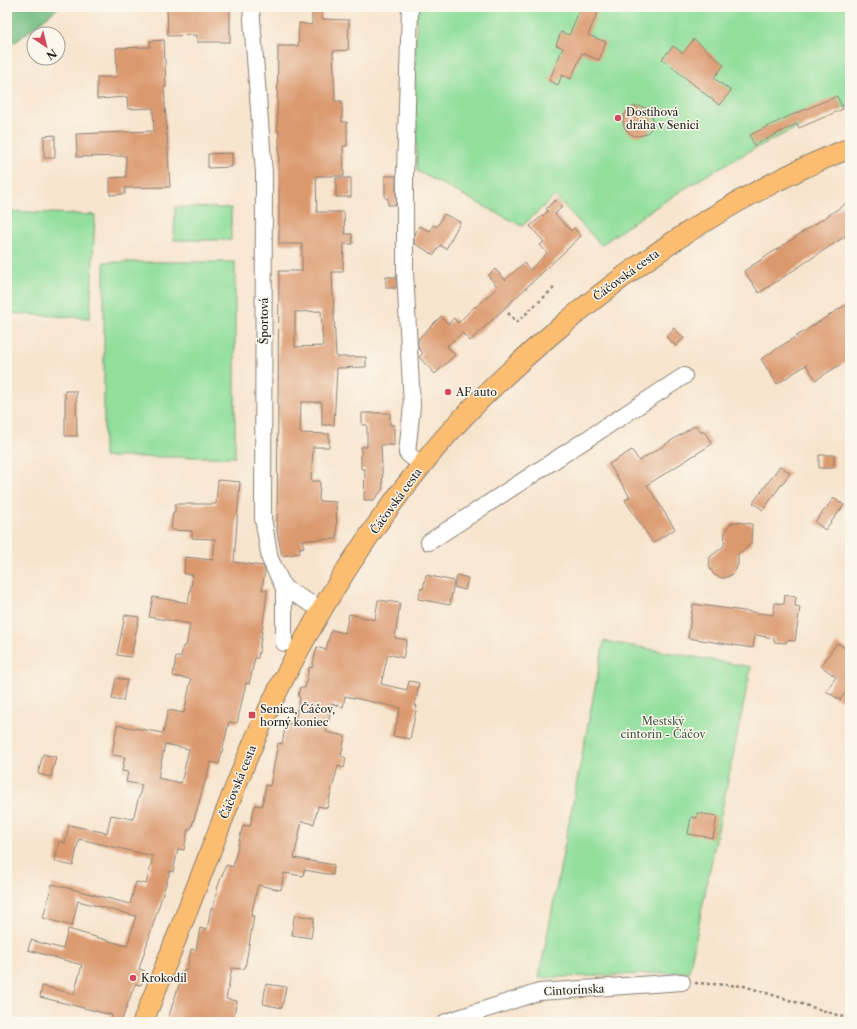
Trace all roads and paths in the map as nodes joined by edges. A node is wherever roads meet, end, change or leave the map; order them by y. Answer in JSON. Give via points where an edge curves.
{"nodes":[{"id":1,"x":251,"y":7,"type":"edge"},
{"id":2,"x":410,"y":7,"type":"edge"},
{"id":3,"x":850,"y":148,"type":"edge"},
{"id":4,"x":556,"y":286,"type":"dead end"},
{"id":5,"x":508,"y":313,"type":"dead end"},
{"id":6,"x":684,"y":376,"type":"dead end"},
{"id":7,"x":421,"y":465,"type":"junction"},
{"id":8,"x":429,"y":542,"type":"dead end"},
{"id":9,"x":284,"y":588,"type":"junction"},
{"id":10,"x":322,"y":610,"type":"junction"},
{"id":11,"x":284,"y":643,"type":"dead end"},
{"id":12,"x":682,"y":982,"type":"joint"},
{"id":13,"x":850,"y":1019,"type":"edge"},
{"id":14,"x":143,"y":1022,"type":"edge"},
{"id":15,"x":446,"y":1022,"type":"edge"}],
"edges":[{"from":1,"to":9,"type":"street","name":"Športová","via":[[264,173],[263,518],[270,559]]},
{"from":2,"to":7,"type":"street","via":[[405,272],[412,406],[407,453]]},
{"from":3,"to":7,"type":"main road","name":"Čáčovská cesta","via":[[758,191],[631,270],[515,366]]},
{"from":4,"to":5,"type":"path","via":[[516,322]]},
{"from":6,"to":8,"type":"street"},
{"from":7,"to":10,"type":"main road","name":"Čáčovská cesta","via":[[366,542]]},
{"from":9,"to":10,"type":"street"},
{"from":9,"to":11,"type":"street"},
{"from":10,"to":14,"type":"main road","name":"Čáčovská cesta","via":[[279,687],[257,734]]},
{"from":12,"to":13,"type":"path","via":[[744,986]]},
{"from":12,"to":15,"type":"street","name":"Cintorínska","via":[[539,992]]}]}
